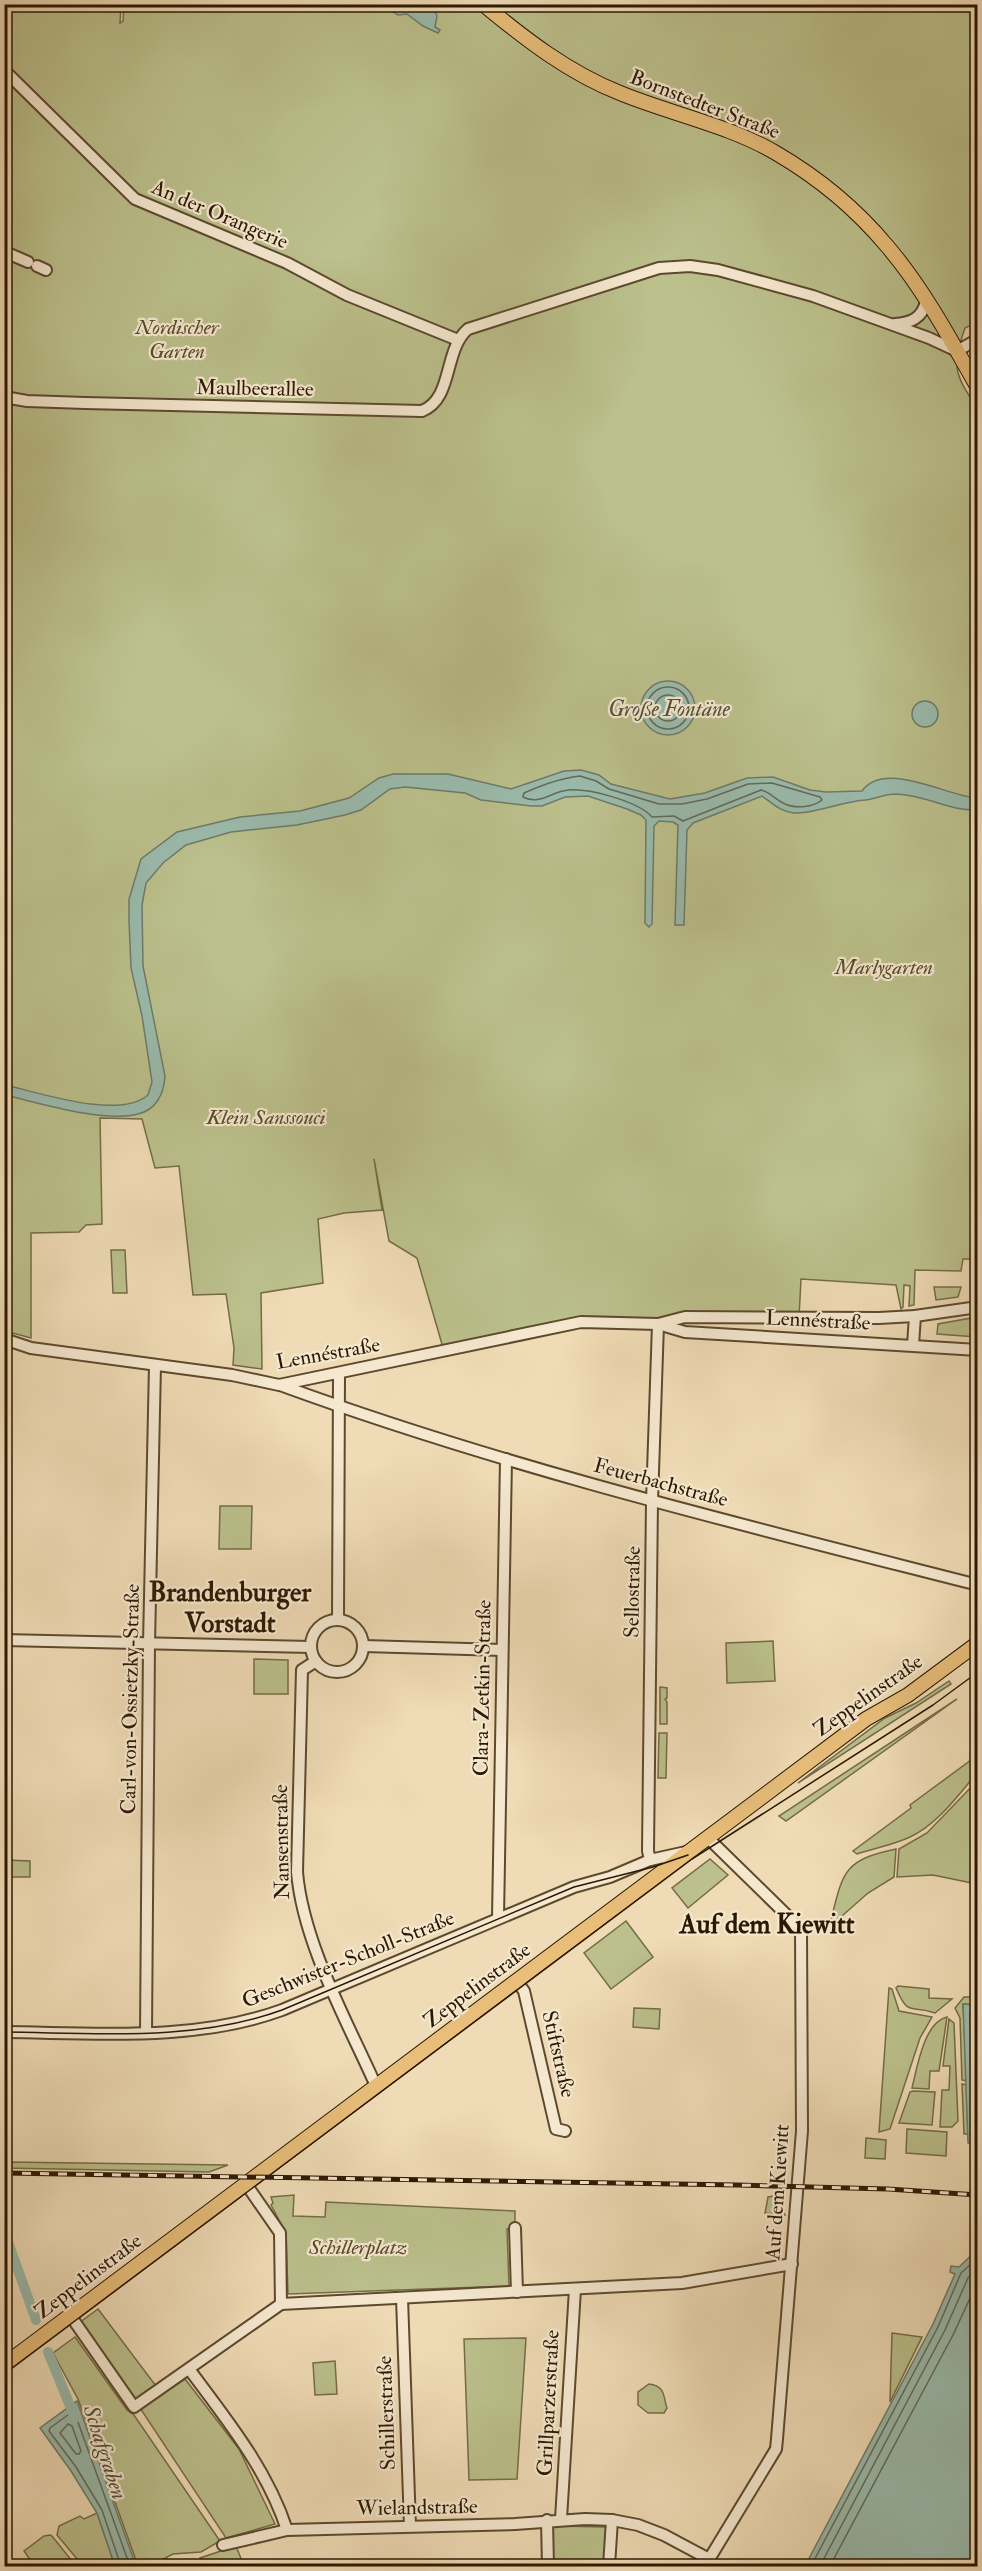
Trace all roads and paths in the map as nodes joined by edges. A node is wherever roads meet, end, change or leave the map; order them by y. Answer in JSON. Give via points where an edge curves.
{"nodes":[{"id":1,"x":483,"y":4,"type":"edge"},
{"id":2,"x":4,"y":70,"type":"edge"},
{"id":3,"x":5,"y":252,"type":"edge"},
{"id":4,"x":37,"y":266,"type":"dead end"},
{"id":5,"x":926,"y":302,"type":"junction"},
{"id":6,"x":891,"y":324,"type":"junction"},
{"id":7,"x":458,"y":340,"type":"junction"},
{"id":8,"x":970,"y":345,"type":"edge"},
{"id":9,"x":978,"y":388,"type":"edge"},
{"id":10,"x":4,"y":397,"type":"edge"},
{"id":11,"x":978,"y":1307,"type":"edge"},
{"id":12,"x":915,"y":1316,"type":"junction"},
{"id":13,"x":658,"y":1324,"type":"junction"},
{"id":14,"x":4,"y":1339,"type":"edge"},
{"id":15,"x":913,"y":1345,"type":"junction"},
{"id":16,"x":978,"y":1350,"type":"edge"},
{"id":17,"x":155,"y":1365,"type":"junction"},
{"id":18,"x":339,"y":1374,"type":"junction"},
{"id":19,"x":279,"y":1385,"type":"junction"},
{"id":20,"x":338,"y":1406,"type":"junction"},
{"id":21,"x":506,"y":1459,"type":"junction"},
{"id":22,"x":652,"y":1501,"type":"junction"},
{"id":23,"x":978,"y":1585,"type":"edge"},
{"id":24,"x":338,"y":1620,"type":"junction"},
{"id":25,"x":4,"y":1640,"type":"edge"},
{"id":26,"x":978,"y":1643,"type":"edge"},
{"id":27,"x":149,"y":1644,"type":"junction"},
{"id":28,"x":364,"y":1646,"type":"junction"},
{"id":29,"x":311,"y":1647,"type":"junction"},
{"id":30,"x":502,"y":1650,"type":"junction"},
{"id":31,"x":316,"y":1661,"type":"junction"},
{"id":32,"x":709,"y":1839,"type":"junction"},
{"id":33,"x":692,"y":1850,"type":"junction"},
{"id":34,"x":650,"y":1860,"type":"junction"},
{"id":35,"x":498,"y":1918,"type":"junction"},
{"id":36,"x":517,"y":1982,"type":"junction"},
{"id":37,"x":333,"y":1988,"type":"junction"},
{"id":38,"x":4,"y":2032,"type":"edge"},
{"id":39,"x":146,"y":2033,"type":"junction"},
{"id":40,"x":376,"y":2086,"type":"junction"},
{"id":41,"x":565,"y":2131,"type":"dead end"},
{"id":42,"x":246,"y":2184,"type":"junction"},
{"id":43,"x":515,"y":2228,"type":"dead end"},
{"id":44,"x":792,"y":2264,"type":"junction"},
{"id":45,"x":575,"y":2289,"type":"junction"},
{"id":46,"x":517,"y":2292,"type":"junction"},
{"id":47,"x":402,"y":2298,"type":"junction"},
{"id":48,"x":281,"y":2304,"type":"junction"},
{"id":49,"x":70,"y":2315,"type":"junction"},
{"id":50,"x":4,"y":2365,"type":"edge"},
{"id":51,"x":189,"y":2369,"type":"junction"},
{"id":52,"x":561,"y":2519,"type":"junction"},
{"id":53,"x":547,"y":2520,"type":"junction"},
{"id":54,"x":612,"y":2520,"type":"junction"},
{"id":55,"x":410,"y":2526,"type":"junction"},
{"id":56,"x":287,"y":2530,"type":"junction"},
{"id":57,"x":223,"y":2545,"type":"dead end"},
{"id":58,"x":707,"y":2563,"type":"edge"},
{"id":59,"x":548,"y":2566,"type":"edge"},
{"id":60,"x":609,"y":2566,"type":"edge"}],
"edges":[{"from":1,"to":5,"type":"main road","name":"Bornstedter Straße","via":[[570,69],[620,93],[775,152],[800,168],[843,201],[887,246]]},
{"from":2,"to":7,"type":"street","name":"An der Orangerie","via":[[135,198],[287,263],[347,295]]},
{"from":3,"to":4,"type":"street"},
{"from":5,"to":6,"type":"street","via":[[924,311],[914,319]]},
{"from":5,"to":8,"type":"main road","name":"Bornstedter Straße"},
{"from":6,"to":7,"type":"street","via":[[813,296],[718,270],[675,266],[601,285],[475,326]]},
{"from":6,"to":8,"type":"street"},
{"from":7,"to":10,"type":"street","name":"Maulbeerallee","via":[[439,398],[422,411],[85,403]]},
{"from":8,"to":9,"type":"main road","name":"Bornstedter Straße"},
{"from":11,"to":12,"type":"street","name":"Lennéstraße"},
{"from":12,"to":13,"type":"street","name":"Lennéstraße","via":[[685,1317]]},
{"from":12,"to":15,"type":"street"},
{"from":13,"to":15,"type":"street","name":"Lennéstraße","via":[[685,1332]]},
{"from":13,"to":18,"type":"street","name":"Lennéstraße","via":[[581,1322]]},
{"from":13,"to":22,"type":"street","name":"Sellostraße"},
{"from":14,"to":17,"type":"street","name":"Lennéstraße","via":[[31,1348]]},
{"from":15,"to":16,"type":"street","name":"Lennéstraße"},
{"from":17,"to":19,"type":"street","name":"Lennéstraße"},
{"from":17,"to":27,"type":"street","name":"Carl-von-Ossietzky-Straße"},
{"from":18,"to":19,"type":"street","name":"Lennéstraße"},
{"from":18,"to":20,"type":"street"},
{"from":19,"to":20,"type":"street","name":"Feuerbachstraße"},
{"from":20,"to":21,"type":"street","name":"Feuerbachstraße"},
{"from":20,"to":24,"type":"street"},
{"from":21,"to":22,"type":"street","name":"Feuerbachstraße"},
{"from":21,"to":30,"type":"street","name":"Clara-Zetkin-Straße"},
{"from":22,"to":23,"type":"street","name":"Feuerbachstraße"},
{"from":22,"to":34,"type":"street","name":"Sellostraße"},
{"from":24,"to":28,"type":"street","via":[[359,1631]]},
{"from":24,"to":29,"type":"street","via":[[329,1621],[316,1631]]},
{"from":25,"to":27,"type":"street"},
{"from":26,"to":32,"type":"main road","name":"Zeppelinstraße","via":[[908,1695],[866,1719]]},
{"from":27,"to":29,"type":"street"},
{"from":27,"to":39,"type":"street","name":"Carl-von-Ossietzky-Straße"},
{"from":28,"to":30,"type":"street"},
{"from":28,"to":31,"type":"street","via":[[358,1662],[345,1671],[329,1671]]},
{"from":29,"to":31,"type":"street"},
{"from":30,"to":35,"type":"street","name":"Clara-Zetkin-Straße"},
{"from":31,"to":37,"type":"street","name":"Nansenstraße","via":[[302,1670],[297,1872],[305,1924]]},
{"from":32,"to":33,"type":"main road","name":"Zeppelinstraße"},
{"from":32,"to":44,"type":"street","name":"Auf dem Kiewitt","via":[[801,1929],[802,2131]]},
{"from":33,"to":34,"type":"street","name":"Geschwister-Scholl-Straße"},
{"from":33,"to":36,"type":"main road","name":"Zeppelinstraße"},
{"from":34,"to":35,"type":"street","name":"Geschwister-Scholl-Straße"},
{"from":35,"to":37,"type":"street","name":"Geschwister-Scholl-Straße"},
{"from":36,"to":40,"type":"main road","name":"Zeppelinstraße"},
{"from":36,"to":41,"type":"street","name":"Stiftstraße","via":[[524,1991],[556,2129]]},
{"from":37,"to":39,"type":"street","name":"Geschwister-Scholl-Straße","via":[[237,2025]]},
{"from":37,"to":40,"type":"street","name":"Nansenstraße"},
{"from":38,"to":39,"type":"street","name":"Geschwister-Scholl-Straße"},
{"from":40,"to":42,"type":"main road","name":"Zeppelinstraße"},
{"from":42,"to":48,"type":"street","via":[[280,2234]]},
{"from":42,"to":49,"type":"main road","name":"Zeppelinstraße"},
{"from":43,"to":46,"type":"street"},
{"from":44,"to":45,"type":"street","via":[[682,2283]]},
{"from":44,"to":58,"type":"street","name":"Auf dem Kiewitt","via":[[776,2449]]},
{"from":45,"to":46,"type":"street"},
{"from":45,"to":52,"type":"street","name":"Grillparzerstraße"},
{"from":46,"to":47,"type":"street"},
{"from":47,"to":48,"type":"street"},
{"from":47,"to":55,"type":"street","name":"Schillerstraße"},
{"from":48,"to":51,"type":"street"},
{"from":49,"to":50,"type":"main road","name":"Zeppelinstraße"},
{"from":49,"to":51,"type":"street","via":[[134,2407]]},
{"from":51,"to":56,"type":"street","via":[[245,2445],[277,2499]]},
{"from":52,"to":53,"type":"street","name":"Wielandstraße"},
{"from":52,"to":54,"type":"street","name":"Wielandstraße"},
{"from":53,"to":55,"type":"street","name":"Wielandstraße"},
{"from":53,"to":59,"type":"street"},
{"from":54,"to":58,"type":"street","name":"Wielandstraße","via":[[664,2535]]},
{"from":54,"to":60,"type":"street"},
{"from":55,"to":56,"type":"street","name":"Wielandstraße"},
{"from":56,"to":57,"type":"street","name":"Wielandstraße"}]}
